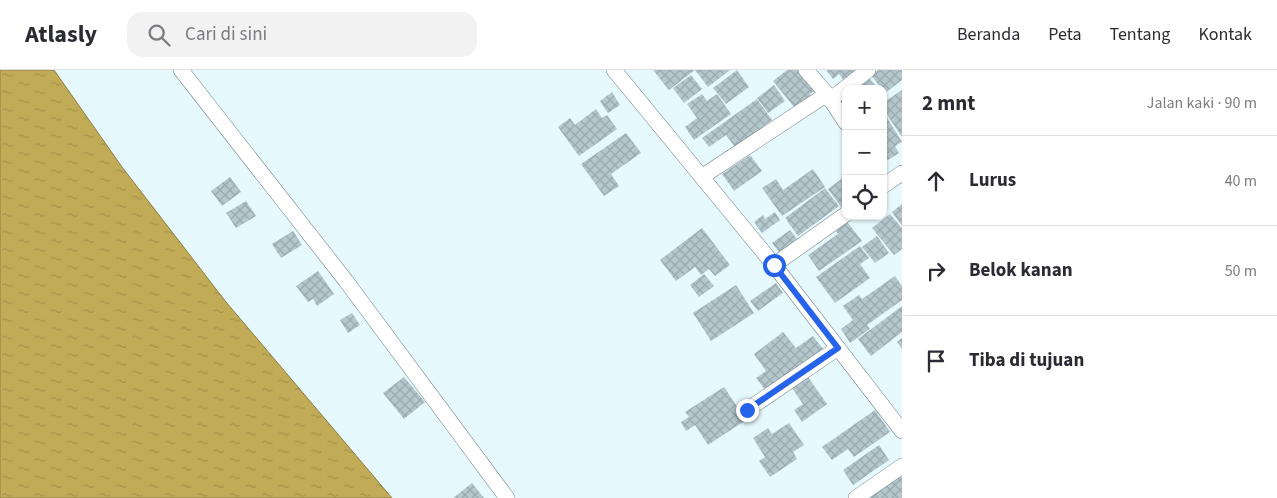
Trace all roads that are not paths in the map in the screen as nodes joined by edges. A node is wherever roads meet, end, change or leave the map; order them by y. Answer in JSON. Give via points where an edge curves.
{"nodes":[{"id":1,"x":181,"y":70,"type":"edge"},
{"id":2,"x":614,"y":70,"type":"edge"},
{"id":3,"x":806,"y":70,"type":"edge"},
{"id":4,"x":868,"y":70,"type":"edge"},
{"id":5,"x":828,"y":97,"type":"junction"},
{"id":6,"x":842,"y":118,"type":"edge"},
{"id":7,"x":902,"y":173,"type":"edge"},
{"id":8,"x":703,"y":176,"type":"junction"},
{"id":9,"x":887,"y":182,"type":"edge"},
{"id":10,"x":842,"y":217,"type":"edge"},
{"id":11,"x":774,"y":265,"type":"junction"},
{"id":12,"x":838,"y":348,"type":"junction"},
{"id":13,"x":747,"y":410,"type":"dead end"},
{"id":14,"x":902,"y":431,"type":"edge"},
{"id":15,"x":902,"y":466,"type":"edge"},
{"id":16,"x":507,"y":498,"type":"edge"},
{"id":17,"x":856,"y":498,"type":"edge"}],
"edges":[{"from":1,"to":16,"type":"street","via":[[346,281]]},
{"from":2,"to":8,"type":"street"},
{"from":3,"to":5,"type":"street"},
{"from":4,"to":5,"type":"street"},
{"from":5,"to":6,"type":"street"},
{"from":5,"to":8,"type":"street"},
{"from":7,"to":9,"type":"street"},
{"from":8,"to":11,"type":"street"},
{"from":10,"to":11,"type":"street"},
{"from":11,"to":12,"type":"street"},
{"from":12,"to":13,"type":"street"},
{"from":12,"to":14,"type":"street"},
{"from":15,"to":17,"type":"street"}]}
